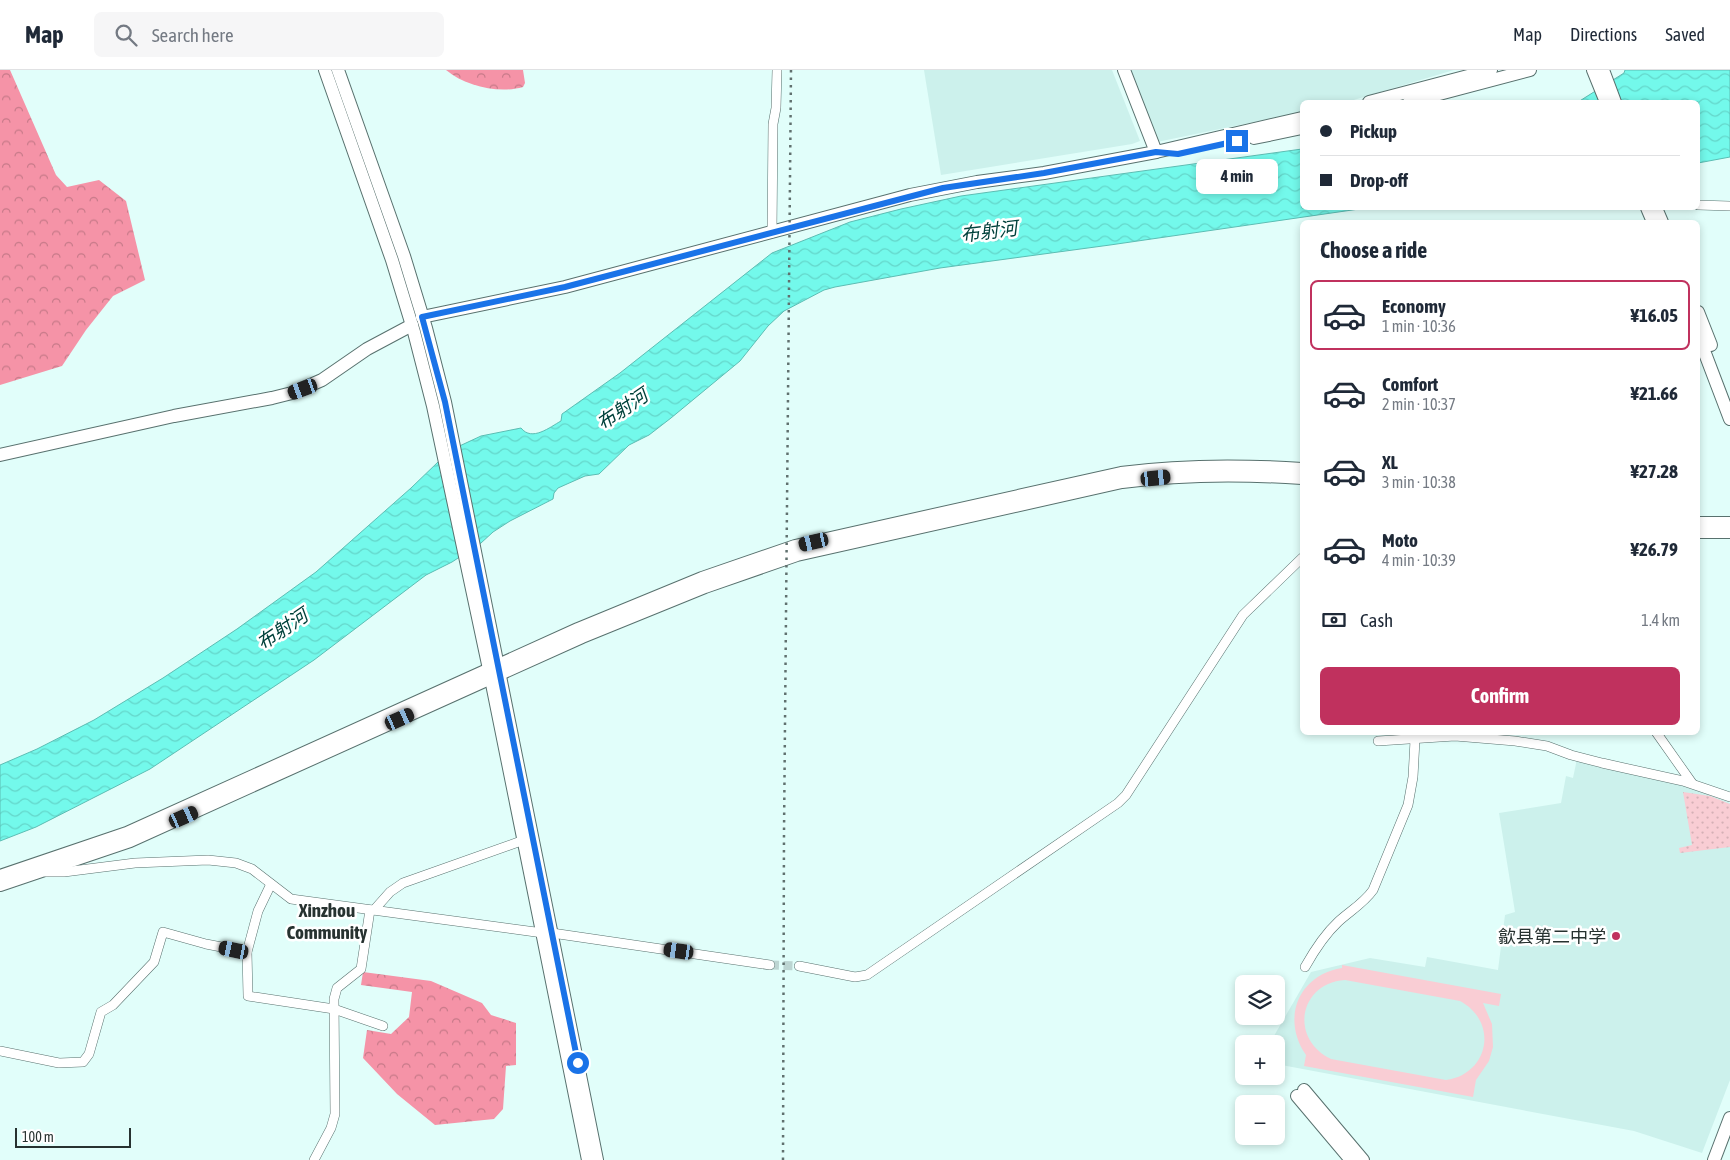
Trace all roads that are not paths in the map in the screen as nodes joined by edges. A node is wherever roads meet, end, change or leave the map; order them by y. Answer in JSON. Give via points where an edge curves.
{"nodes":[{"id":1,"x":325,"y":70,"type":"edge"},
{"id":2,"x":338,"y":70,"type":"edge"},
{"id":3,"x":777,"y":70,"type":"edge"},
{"id":4,"x":1124,"y":70,"type":"edge"},
{"id":5,"x":1491,"y":70,"type":"edge"},
{"id":6,"x":1530,"y":70,"type":"edge"},
{"id":7,"x":1593,"y":70,"type":"edge"},
{"id":8,"x":1603,"y":70,"type":"edge"},
{"id":9,"x":1377,"y":100,"type":"edge"},
{"id":10,"x":1417,"y":100,"type":"edge"},
{"id":11,"x":1605,"y":100,"type":"edge"},
{"id":12,"x":1614,"y":100,"type":"edge"},
{"id":13,"x":1300,"y":118,"type":"edge"},
{"id":14,"x":1300,"y":128,"type":"edge"},
{"id":15,"x":1156,"y":152,"type":"junction"},
{"id":16,"x":1700,"y":205,"type":"edge"},
{"id":17,"x":1730,"y":206,"type":"edge"},
{"id":18,"x":772,"y":233,"type":"junction"},
{"id":19,"x":422,"y":317,"type":"junction"},
{"id":20,"x":1700,"y":317,"type":"edge"},
{"id":21,"x":412,"y":325,"type":"junction"},
{"id":22,"x":1700,"y":341,"type":"edge"},
{"id":23,"x":1730,"y":394,"type":"edge"},
{"id":24,"x":1730,"y":419,"type":"edge"},
{"id":25,"x":444,"y":429,"type":"junction"},
{"id":26,"x":0,"y":455,"type":"edge"},
{"id":27,"x":1300,"y":469,"type":"edge"},
{"id":28,"x":1300,"y":478,"type":"edge"},
{"id":29,"x":1700,"y":523,"type":"edge"},
{"id":30,"x":1730,"y":523,"type":"edge"},
{"id":31,"x":1700,"y":532,"type":"edge"},
{"id":32,"x":1730,"y":532,"type":"edge"},
{"id":33,"x":1300,"y":560,"type":"edge"},
{"id":34,"x":494,"y":672,"type":"junction"},
{"id":35,"x":1658,"y":735,"type":"edge"},
{"id":36,"x":1415,"y":740,"type":"junction"},
{"id":37,"x":1378,"y":741,"type":"dead end"},
{"id":38,"x":1692,"y":783,"type":"junction"},
{"id":39,"x":1730,"y":797,"type":"edge"},
{"id":40,"x":524,"y":840,"type":"junction"},
{"id":41,"x":43,"y":872,"type":"junction"},
{"id":42,"x":0,"y":876,"type":"edge"},
{"id":43,"x":271,"y":884,"type":"junction"},
{"id":44,"x":0,"y":885,"type":"edge"},
{"id":45,"x":372,"y":910,"type":"junction"},
{"id":46,"x":547,"y":933,"type":"junction"},
{"id":47,"x":247,"y":952,"type":"junction"},
{"id":48,"x":770,"y":965,"type":"tunnel mouth"},
{"id":49,"x":799,"y":966,"type":"tunnel mouth"},
{"id":50,"x":1305,"y":967,"type":"dead end"},
{"id":51,"x":334,"y":1009,"type":"junction"},
{"id":52,"x":383,"y":1026,"type":"dead end"},
{"id":53,"x":0,"y":1051,"type":"edge"},
{"id":54,"x":1730,"y":1118,"type":"edge"},
{"id":55,"x":1730,"y":1143,"type":"edge"},
{"id":56,"x":314,"y":1160,"type":"edge"},
{"id":57,"x":588,"y":1160,"type":"edge"},
{"id":58,"x":597,"y":1160,"type":"edge"},
{"id":59,"x":1351,"y":1160,"type":"edge"},
{"id":60,"x":1363,"y":1160,"type":"edge"},
{"id":61,"x":1714,"y":1160,"type":"edge"},
{"id":62,"x":1723,"y":1160,"type":"edge"}],
"edges":[{"from":1,"to":21,"type":"main road"},
{"from":2,"to":19,"type":"main road","via":[[393,222]]},
{"from":3,"to":18,"type":"street"},
{"from":4,"to":15,"type":"main road"},
{"from":5,"to":9,"type":"main road"},
{"from":6,"to":10,"type":"main road"},
{"from":7,"to":11,"type":"main road"},
{"from":8,"to":12,"type":"main road"},
{"from":13,"to":15,"type":"main road"},
{"from":14,"to":15,"type":"main road","via":[[1178,154]]},
{"from":15,"to":18,"type":"main road","via":[[943,188]]},
{"from":16,"to":17,"type":"street"},
{"from":18,"to":19,"type":"main road","via":[[565,287]]},
{"from":19,"to":25,"type":"main road"},
{"from":20,"to":23,"type":"main road"},
{"from":21,"to":25,"type":"main road"},
{"from":21,"to":26,"type":"main road","via":[[367,349],[322,380],[292,393]]},
{"from":22,"to":24,"type":"main road"},
{"from":25,"to":34,"type":"main road"},
{"from":27,"to":34,"type":"main road","via":[[1203,466],[1121,473],[795,546],[656,596]]},
{"from":28,"to":34,"type":"main road","via":[[1194,476],[1122,482],[797,555],[659,605]]},
{"from":29,"to":30,"type":"main road"},
{"from":31,"to":32,"type":"main road"},
{"from":33,"to":49,"type":"street","via":[[1243,615],[1118,803],[867,975],[855,977]]},
{"from":34,"to":40,"type":"main road"},
{"from":34,"to":41,"type":"main road","via":[[130,841]]},
{"from":34,"to":42,"type":"main road","via":[[127,833]]},
{"from":34,"to":46,"type":"main road"},
{"from":35,"to":38,"type":"street"},
{"from":36,"to":37,"type":"street"},
{"from":36,"to":38,"type":"street","via":[[1455,736],[1515,741],[1547,746],[1602,763]]},
{"from":36,"to":50,"type":"street","via":[[1408,805],[1373,890],[1365,901],[1336,924]]},
{"from":38,"to":39,"type":"street"},
{"from":40,"to":45,"type":"street","via":[[404,883]]},
{"from":40,"to":46,"type":"main road"},
{"from":41,"to":43,"type":"street","via":[[208,860],[241,864]]},
{"from":41,"to":44,"type":"main road"},
{"from":43,"to":45,"type":"street","via":[[291,899]]},
{"from":43,"to":47,"type":"street","via":[[258,911]]},
{"from":45,"to":46,"type":"street"},
{"from":45,"to":51,"type":"street","via":[[361,969],[337,988]]},
{"from":46,"to":48,"type":"street"},
{"from":46,"to":57,"type":"main road"},
{"from":46,"to":58,"type":"main road"},
{"from":47,"to":51,"type":"street","via":[[248,996]]},
{"from":47,"to":53,"type":"street","via":[[163,932],[154,962],[113,1005],[101,1012],[84,1062],[60,1063]]},
{"from":51,"to":52,"type":"street"},
{"from":51,"to":56,"type":"street","via":[[334,1114],[331,1128]]},
{"from":54,"to":61,"type":"main road"},
{"from":55,"to":62,"type":"main road"},
{"from":59,"to":60,"type":"main road","via":[[1301,1093]]}]}
